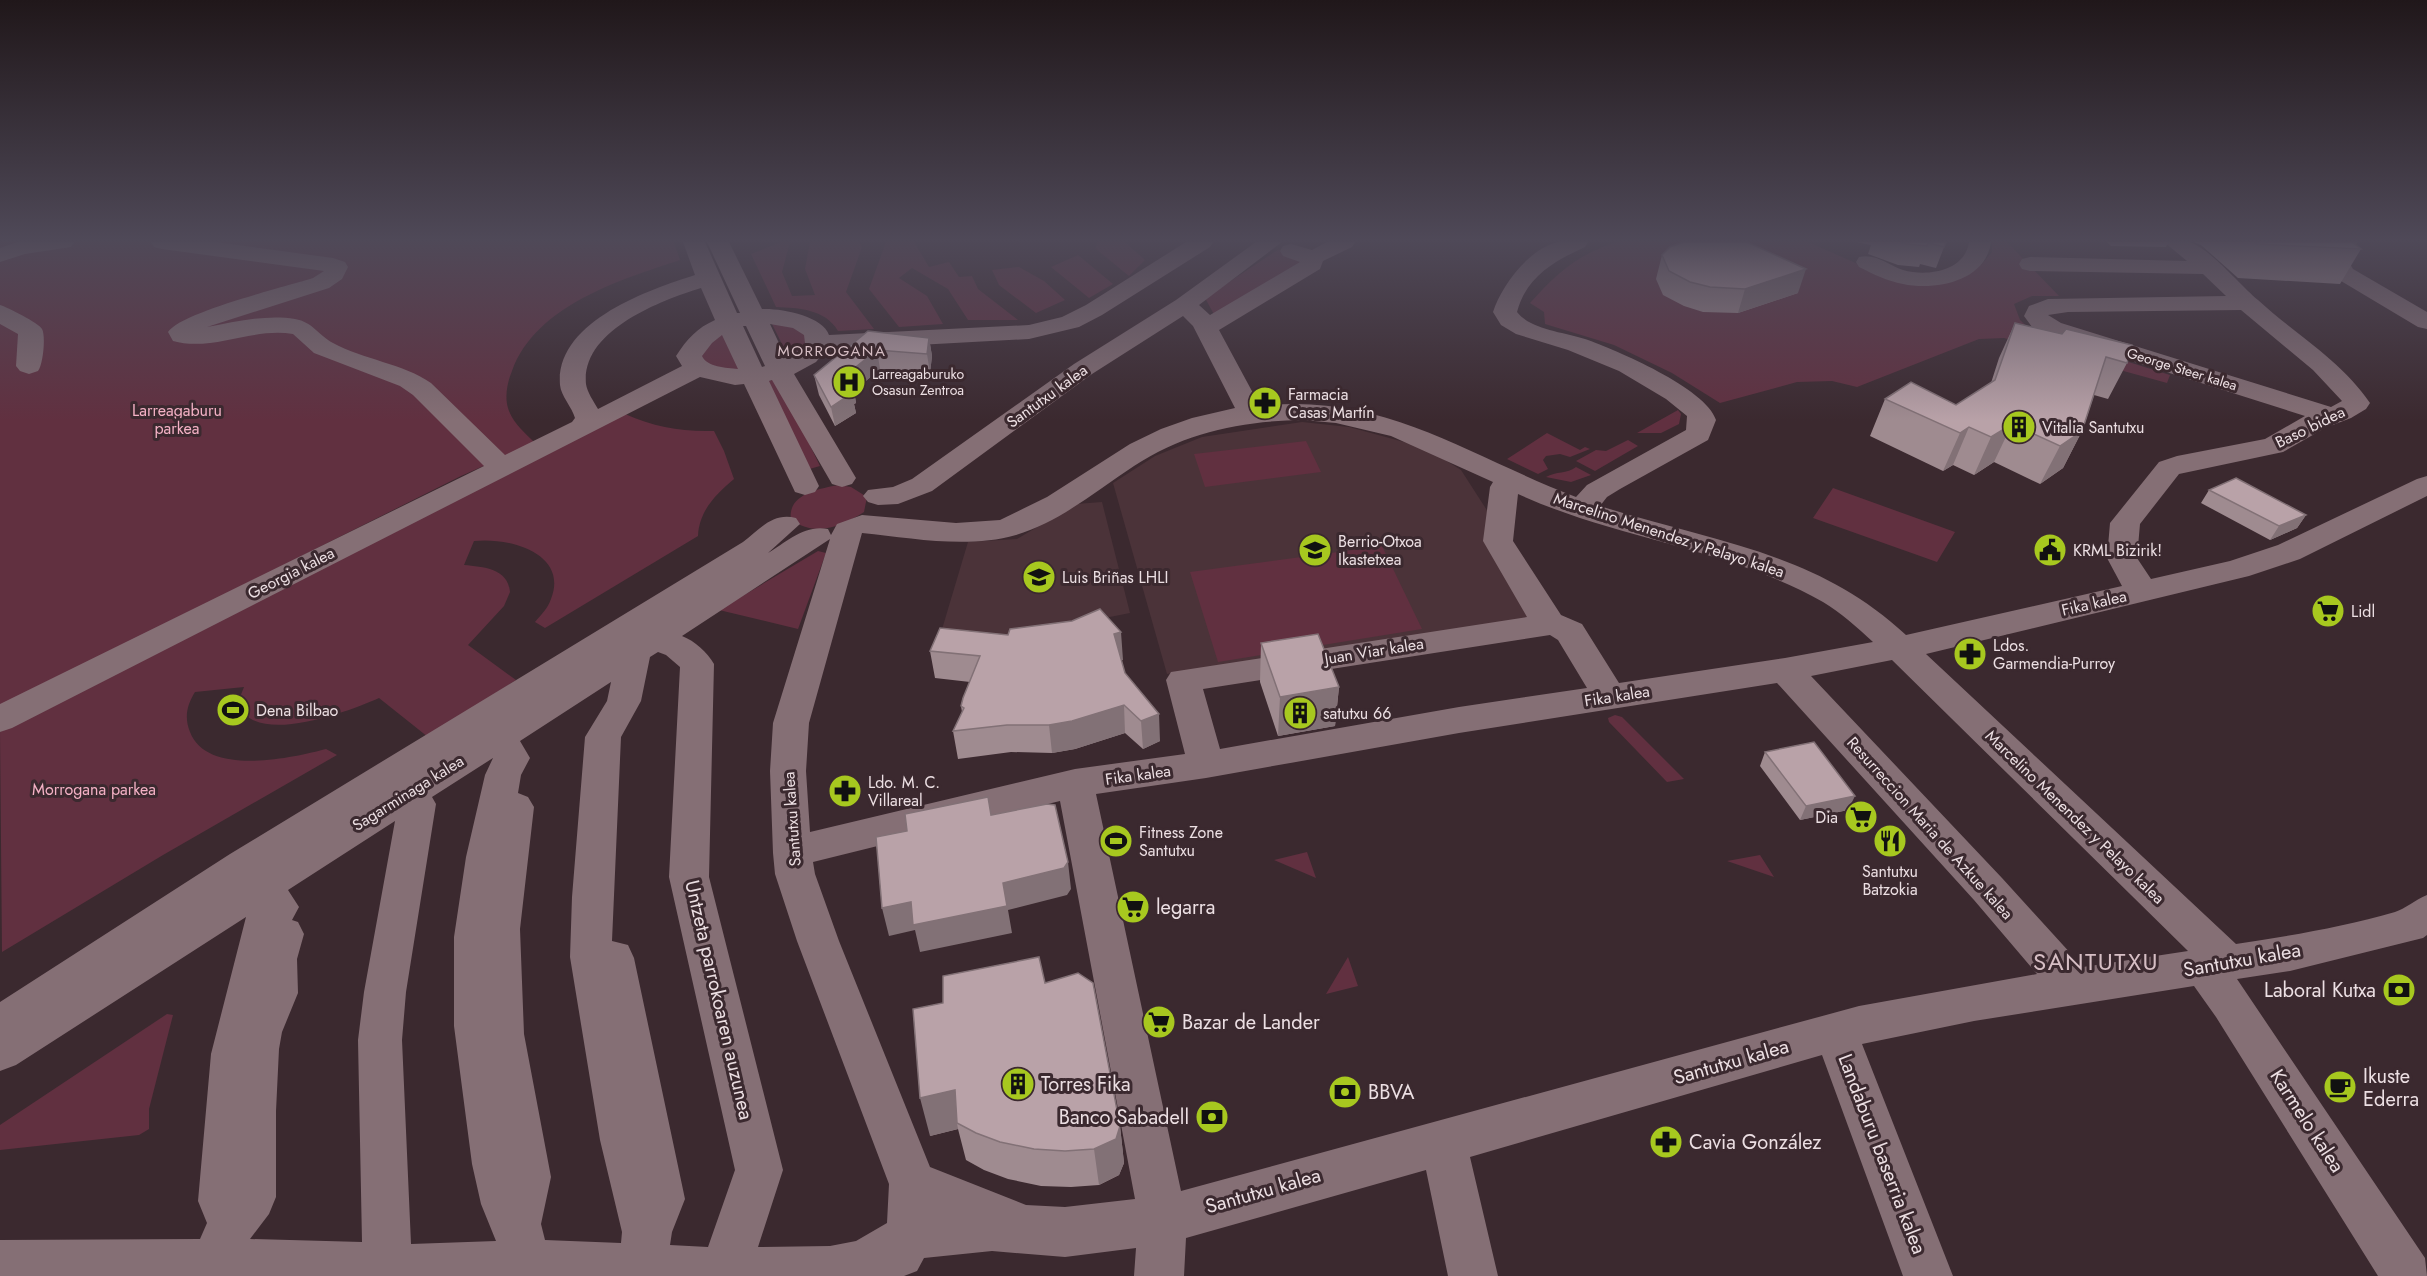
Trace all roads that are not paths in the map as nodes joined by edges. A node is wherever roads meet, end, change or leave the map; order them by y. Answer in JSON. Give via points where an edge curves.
{"nodes":[{"id":1,"x":262,"y":302,"type":"edge"},
{"id":2,"x":642,"y":302,"type":"edge"},
{"id":3,"x":720,"y":302,"type":"edge"},
{"id":4,"x":750,"y":302,"type":"edge"},
{"id":5,"x":1109,"y":302,"type":"edge"},
{"id":6,"x":1189,"y":302,"type":"edge"},
{"id":7,"x":1250,"y":302,"type":"edge"},
{"id":8,"x":1507,"y":302,"type":"edge"},
{"id":9,"x":2392,"y":302,"type":"edge"},
{"id":10,"x":2247,"y":303,"type":"joint"},
{"id":11,"x":1184,"y":305,"type":"junction"},
{"id":12,"x":0,"y":312,"type":"edge"},
{"id":13,"x":756,"y":317,"type":"junction"},
{"id":14,"x":730,"y":322,"type":"junction"},
{"id":15,"x":2427,"y":322,"type":"edge"},
{"id":16,"x":1213,"y":324,"type":"dead end"},
{"id":17,"x":818,"y":343,"type":"junction"},
{"id":18,"x":28,"y":366,"type":"dead end"},
{"id":19,"x":696,"y":369,"type":"junction"},
{"id":20,"x":781,"y":371,"type":"junction"},
{"id":21,"x":754,"y":377,"type":"junction"},
{"id":22,"x":1251,"y":414,"type":"junction"},
{"id":23,"x":2332,"y":416,"type":"junction"},
{"id":24,"x":584,"y":420,"type":"junction"},
{"id":25,"x":501,"y":468,"type":"junction"},
{"id":26,"x":842,"y":478,"type":"junction"},
{"id":27,"x":2427,"y":485,"type":"edge"},
{"id":28,"x":804,"y":486,"type":"junction"},
{"id":29,"x":1504,"y":487,"type":"dead end"},
{"id":30,"x":878,"y":496,"type":"junction"},
{"id":31,"x":1581,"y":510,"type":"junction"},
{"id":32,"x":828,"y":528,"type":"junction"},
{"id":33,"x":2146,"y":592,"type":"junction"},
{"id":34,"x":1546,"y":625,"type":"junction"},
{"id":35,"x":1899,"y":648,"type":"junction"},
{"id":36,"x":644,"y":653,"type":"junction"},
{"id":37,"x":1785,"y":670,"type":"junction"},
{"id":38,"x":1610,"y":697,"type":"junction"},
{"id":39,"x":0,"y":719,"type":"edge"},
{"id":40,"x":509,"y":754,"type":"junction"},
{"id":41,"x":1206,"y":765,"type":"junction"},
{"id":42,"x":1075,"y":783,"type":"junction"},
{"id":43,"x":417,"y":804,"type":"junction"},
{"id":44,"x":792,"y":853,"type":"junction"},
{"id":45,"x":269,"y":898,"type":"junction"},
{"id":46,"x":2421,"y":928,"type":"edge"},
{"id":47,"x":2215,"y":964,"type":"junction"},
{"id":48,"x":2074,"y":987,"type":"junction"},
{"id":49,"x":0,"y":1026,"type":"edge"},
{"id":50,"x":1835,"y":1032,"type":"junction"},
{"id":51,"x":0,"y":1051,"type":"edge"},
{"id":52,"x":1443,"y":1141,"type":"junction"},
{"id":53,"x":911,"y":1176,"type":"junction"},
{"id":54,"x":1163,"y":1220,"type":"junction"},
{"id":55,"x":1039,"y":1230,"type":"junction"},
{"id":56,"x":642,"y":1250,"type":"junction"},
{"id":57,"x":218,"y":1255,"type":"edge"},
{"id":58,"x":522,"y":1255,"type":"edge"},
{"id":59,"x":897,"y":1257,"type":"edge"},
{"id":60,"x":0,"y":1265,"type":"edge"},
{"id":61,"x":384,"y":1268,"type":"junction"},
{"id":62,"x":724,"y":1273,"type":"junction"},
{"id":63,"x":1159,"y":1276,"type":"edge"},
{"id":64,"x":1473,"y":1276,"type":"edge"},
{"id":65,"x":1928,"y":1276,"type":"edge"},
{"id":66,"x":2407,"y":1276,"type":"edge"}],
"edges":[{"from":1,"to":25,"type":"street","via":[[201,321],[180,332],[189,338],[256,326],[302,329],[323,348],[410,380]]},
{"from":2,"to":24,"type":"street","via":[[589,339],[575,362],[573,388]]},
{"from":3,"to":14,"type":"street"},
{"from":4,"to":13,"type":"street"},
{"from":5,"to":17,"type":"street","via":[[1070,322],[1017,333]]},
{"from":6,"to":11,"type":"street","name":"Santutxu kalea"},
{"from":7,"to":16,"type":"street"},
{"from":8,"to":31,"type":"street","via":[[1505,312],[1510,320],[1525,329],[1628,366],[1700,413],[1698,434],[1604,487]]},
{"from":9,"to":15,"type":"street"},
{"from":10,"to":23,"type":"street","name":"Baso bidea","via":[[2353,396],[2357,403]]},
{"from":10,"to":23,"type":"street","name":"George Steer kalea","via":[[2048,306],[2037,311],[2036,316],[2052,328]]},
{"from":11,"to":22,"type":"street","via":[[1203,322]]},
{"from":11,"to":30,"type":"street","name":"Santutxu kalea","via":[[1083,369],[922,485],[898,495]]},
{"from":12,"to":18,"type":"street","via":[[31,331]]},
{"from":13,"to":14,"type":"street"},
{"from":13,"to":17,"type":"street","via":[[803,321],[819,334]]},
{"from":13,"to":20,"type":"street"},
{"from":14,"to":19,"type":"street","via":[[709,332],[693,348],[690,356]]},
{"from":14,"to":21,"type":"street"},
{"from":17,"to":20,"type":"street","via":[[806,359]]},
{"from":19,"to":21,"type":"street","via":[[728,378]]},
{"from":19,"to":24,"type":"street","name":"Georgia kalea","via":[[616,410]]},
{"from":20,"to":21,"type":"street"},
{"from":20,"to":26,"type":"street"},
{"from":21,"to":28,"type":"street"},
{"from":22,"to":31,"type":"street","name":"Marcelino Menendez y Pelayo kalea","via":[[1307,412],[1381,423]]},
{"from":22,"to":32,"type":"street","name":"Marcelino Menendez y Pelayo kalea","via":[[1203,424],[1142,448],[1037,514],[1006,528]]},
{"from":23,"to":33,"type":"street","name":"Baso bidea","via":[[2273,446],[2169,468],[2126,523],[2122,558],[2134,581]]},
{"from":24,"to":25,"type":"street","name":"Georgia kalea"},
{"from":25,"to":39,"type":"street","name":"Georgia kalea"},
{"from":26,"to":28,"type":"street"},
{"from":26,"to":30,"type":"street","via":[[865,484]]},
{"from":27,"to":33,"type":"street","name":"Fika kalea","via":[[2289,552]]},
{"from":28,"to":32,"type":"street","via":[[785,500],[781,517]]},
{"from":29,"to":34,"type":"street","via":[[1498,541]]},
{"from":30,"to":32,"type":"street","via":[[871,516]]},
{"from":31,"to":35,"type":"street","name":"Marcelino Menendez y Pelayo kalea","via":[[1751,559],[1796,577],[1850,604]]},
{"from":32,"to":36,"type":"street","name":"Sagarminaga kalea"},
{"from":32,"to":44,"type":"street","name":"Santutxu kalea","via":[[791,723],[788,771]]},
{"from":32,"to":49,"type":"street","name":"Sagarminaga kalea","via":[[745,555],[244,865]]},
{"from":33,"to":35,"type":"street","name":"Fika kalea"},
{"from":34,"to":38,"type":"street","via":[[1570,632]]},
{"from":34,"to":41,"type":"street","name":"Juan Viar kalea","via":[[1183,680]]},
{"from":35,"to":37,"type":"street","name":"Fika kalea"},
{"from":35,"to":47,"type":"street","name":"Marcelino Menendez y Pelayo kalea"},
{"from":36,"to":40,"type":"street"},
{"from":36,"to":45,"type":"street","name":"Sagarminaga kalea"},
{"from":36,"to":56,"type":"street","via":[[613,721],[620,726],[620,738],[607,894],[613,958],[661,1199]]},
{"from":36,"to":62,"type":"street","name":"Untzeta parrokoaren auzunea","via":[[678,647],[697,664],[689,877],[759,1170]]},
{"from":37,"to":38,"type":"street","name":"Fika kalea"},
{"from":37,"to":48,"type":"street","name":"Resurreccion Maria de Azkue kalea"},
{"from":38,"to":41,"type":"street","name":"Fika kalea"},
{"from":40,"to":43,"type":"street"},
{"from":40,"to":58,"type":"street","via":[[485,857],[475,937],[476,1026],[496,1164]]},
{"from":41,"to":42,"type":"street","name":"Fika kalea"},
{"from":42,"to":44,"type":"street","name":"Fika kalea"},
{"from":42,"to":54,"type":"street"},
{"from":43,"to":45,"type":"street"},
{"from":43,"to":61,"type":"street","via":[[380,1040],[387,1236]]},
{"from":44,"to":53,"type":"street","name":"Santutxu kalea","via":[[795,874],[818,941]]},
{"from":45,"to":51,"type":"street","name":"Sagarminaga kalea"},
{"from":45,"to":57,"type":"street","via":[[233,1054]]},
{"from":46,"to":47,"type":"street","name":"Santutxu kalea"},
{"from":47,"to":48,"type":"street","name":"Santutxu kalea"},
{"from":47,"to":66,"type":"street","name":"Karmelo kalea","via":[[2231,1004]]},
{"from":48,"to":50,"type":"street","name":"Santutxu kalea","via":[[1974,1002]]},
{"from":50,"to":52,"type":"street","name":"Santutxu kalea"},
{"from":50,"to":65,"type":"street","name":"Landaburu baserria kalea"},
{"from":52,"to":54,"type":"street","name":"Santutxu kalea"},
{"from":52,"to":64,"type":"street"},
{"from":53,"to":55,"type":"street","name":"Santutxu kalea","via":[[979,1212]]},
{"from":53,"to":59,"type":"street","via":[[913,1211]]},
{"from":54,"to":55,"type":"street","name":"Santutxu kalea","via":[[1065,1232]]},
{"from":54,"to":63,"type":"street"},
{"from":55,"to":59,"type":"street","name":"Santutxu kalea","via":[[992,1227],[924,1233]]},
{"from":56,"to":58,"type":"street","name":"Santutxu kalea"},
{"from":56,"to":62,"type":"street","name":"Santutxu kalea"},
{"from":57,"to":60,"type":"street","name":"Santutxu kalea","via":[[152,1263]]},
{"from":57,"to":61,"type":"street","name":"Santutxu kalea"},
{"from":58,"to":61,"type":"street","name":"Santutxu kalea","via":[[419,1270]]},
{"from":59,"to":62,"type":"street","name":"Santutxu kalea","via":[[830,1271]]}]}
